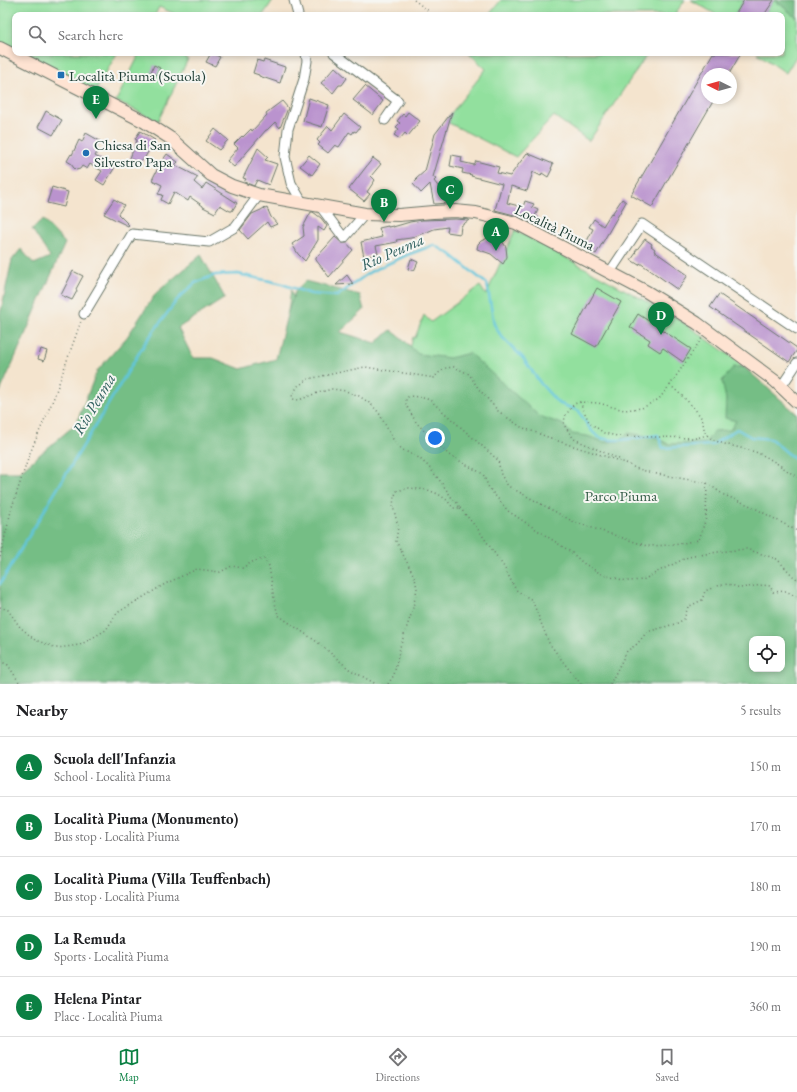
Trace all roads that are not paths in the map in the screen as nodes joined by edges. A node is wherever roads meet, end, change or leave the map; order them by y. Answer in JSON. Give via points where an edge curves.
{"nodes":[{"id":1,"x":294,"y":0,"type":"edge"},
{"id":2,"x":297,"y":12,"type":"edge"},
{"id":3,"x":0,"y":48,"type":"edge"},
{"id":4,"x":12,"y":54,"type":"edge"},
{"id":5,"x":16,"y":56,"type":"edge"},
{"id":6,"x":306,"y":56,"type":"edge"},
{"id":7,"x":338,"y":56,"type":"edge"},
{"id":8,"x":385,"y":120,"type":"dead end"},
{"id":9,"x":259,"y":195,"type":"junction"},
{"id":10,"x":302,"y":202,"type":"junction"},
{"id":11,"x":320,"y":206,"type":"junction"},
{"id":12,"x":365,"y":214,"type":"junction"},
{"id":13,"x":610,"y":272,"type":"junction"},
{"id":14,"x":84,"y":314,"type":"road end"},
{"id":15,"x":797,"y":329,"type":"edge"},
{"id":16,"x":797,"y":363,"type":"edge"},
{"id":17,"x":781,"y":387,"type":"junction"},
{"id":18,"x":797,"y":402,"type":"edge"}],
"edges":[{"from":1,"to":2,"type":"street"},
{"from":3,"to":4,"type":"street","name":"Località Piuma"},
{"from":5,"to":9,"type":"street","name":"Località Piuma","via":[[145,122],[170,138],[211,175],[232,186]]},
{"from":6,"to":10,"type":"street","via":[[304,79],[288,129],[284,157],[291,183]]},
{"from":7,"to":8,"type":"street","via":[[398,101]]},
{"from":9,"to":10,"type":"street","name":"Località Piuma"},
{"from":9,"to":14,"type":"street","via":[[235,227],[209,242],[132,234]]},
{"from":10,"to":11,"type":"street","name":"Località Piuma"},
{"from":11,"to":12,"type":"street","name":"Località Piuma"},
{"from":11,"to":12,"type":"street","via":[[344,238]]},
{"from":12,"to":13,"type":"street","name":"Località Piuma","via":[[476,213],[516,223]]},
{"from":13,"to":15,"type":"street","via":[[642,224]]},
{"from":13,"to":17,"type":"street","name":"Località Piuma","via":[[697,323]]},
{"from":16,"to":17,"type":"street"},
{"from":17,"to":18,"type":"street","name":"Località Piuma"}]}
